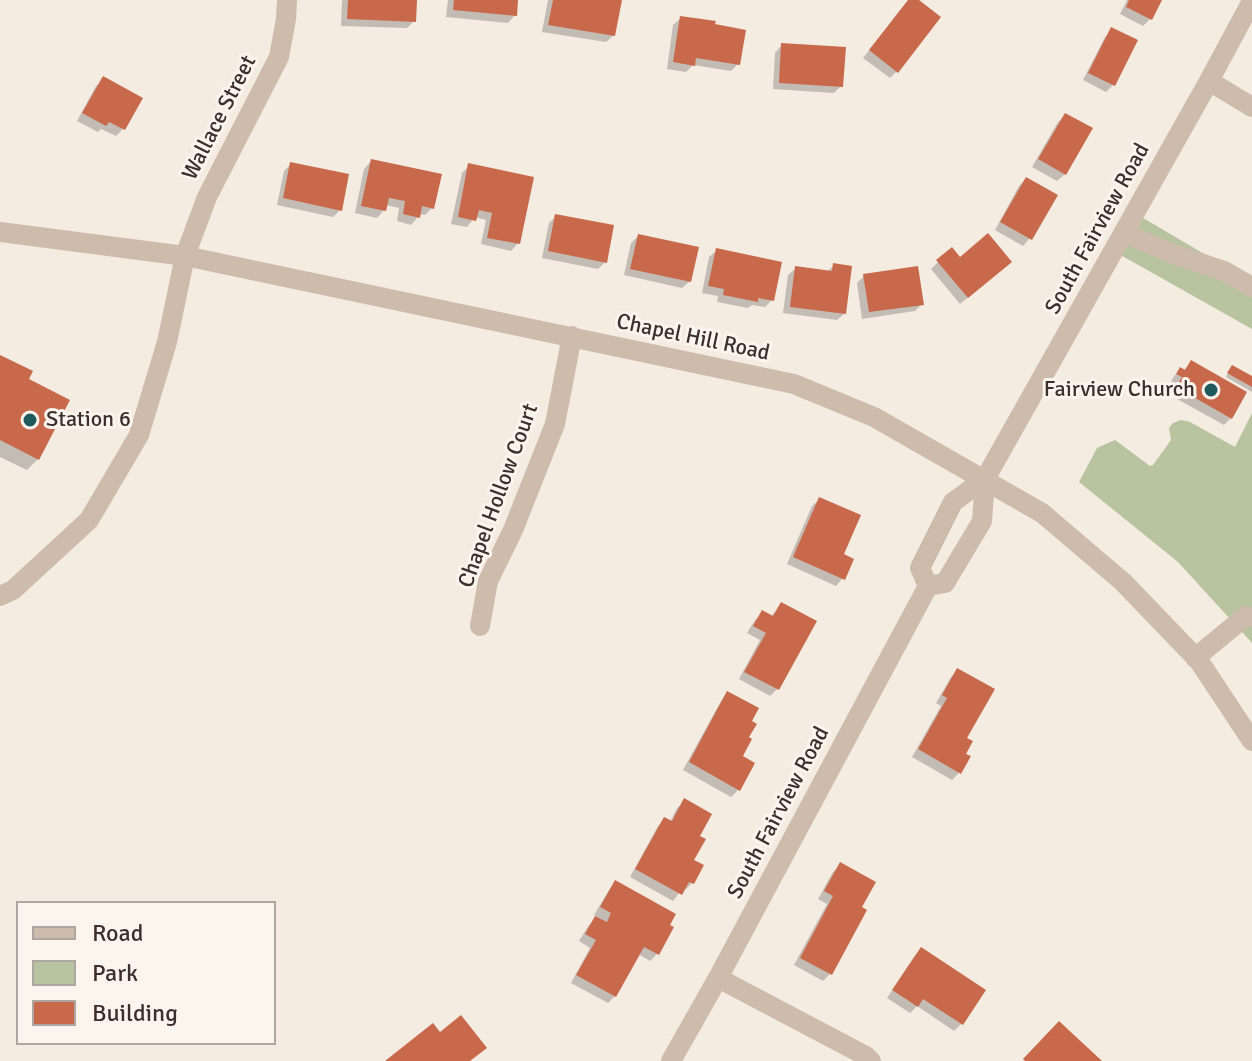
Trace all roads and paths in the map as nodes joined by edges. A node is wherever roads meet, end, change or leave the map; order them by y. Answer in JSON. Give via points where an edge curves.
{"nodes":[{"id":1,"x":287,"y":0,"type":"edge"},
{"id":2,"x":1252,"y":1,"type":"edge"},
{"id":3,"x":1209,"y":81,"type":"junction"},
{"id":4,"x":1252,"y":107,"type":"edge"},
{"id":5,"x":0,"y":232,"type":"edge"},
{"id":6,"x":1125,"y":232,"type":"junction"},
{"id":7,"x":185,"y":256,"type":"junction"},
{"id":8,"x":1252,"y":287,"type":"edge"},
{"id":9,"x":572,"y":336,"type":"junction"},
{"id":10,"x":985,"y":479,"type":"junction"},
{"id":11,"x":928,"y":586,"type":"junction"},
{"id":12,"x":0,"y":596,"type":"edge"},
{"id":13,"x":1252,"y":617,"type":"edge"},
{"id":14,"x":480,"y":626,"type":"dead end"},
{"id":15,"x":1195,"y":658,"type":"junction"},
{"id":16,"x":1252,"y":741,"type":"edge"},
{"id":17,"x":718,"y":978,"type":"junction"},
{"id":18,"x":671,"y":1061,"type":"edge"},
{"id":19,"x":871,"y":1061,"type":"edge"}],
"edges":[{"from":1,"to":7,"type":"street","name":"Wallace Street","via":[[279,57],[207,197]]},
{"from":2,"to":3,"type":"street","name":"South Fairview Road"},
{"from":3,"to":4,"type":"street"},
{"from":3,"to":6,"type":"street","name":"South Fairview Road"},
{"from":5,"to":7,"type":"street","name":"Chapel Hill Road"},
{"from":6,"to":8,"type":"street"},
{"from":6,"to":10,"type":"street","name":"South Fairview Road"},
{"from":7,"to":9,"type":"street","name":"Chapel Hill Road"},
{"from":7,"to":12,"type":"street","name":"Wallace Street","via":[[139,435],[89,520]]},
{"from":9,"to":10,"type":"street","name":"Chapel Hill Road","via":[[794,384],[874,417]]},
{"from":9,"to":14,"type":"street","name":"Chapel Hollow Court","via":[[555,424],[488,581]]},
{"from":10,"to":11,"type":"street","via":[[982,521],[945,583]]},
{"from":10,"to":11,"type":"street","via":[[953,502],[920,568]]},
{"from":10,"to":15,"type":"street","name":"Chapel Hill Road","via":[[1042,513],[1123,582]]},
{"from":11,"to":17,"type":"street","name":"South Fairview Road"},
{"from":13,"to":15,"type":"street","via":[[1246,616]]},
{"from":15,"to":16,"type":"street","name":"Chapel Hill Road"},
{"from":17,"to":18,"type":"street","name":"South Fairview Road"},
{"from":17,"to":19,"type":"street"}]}
